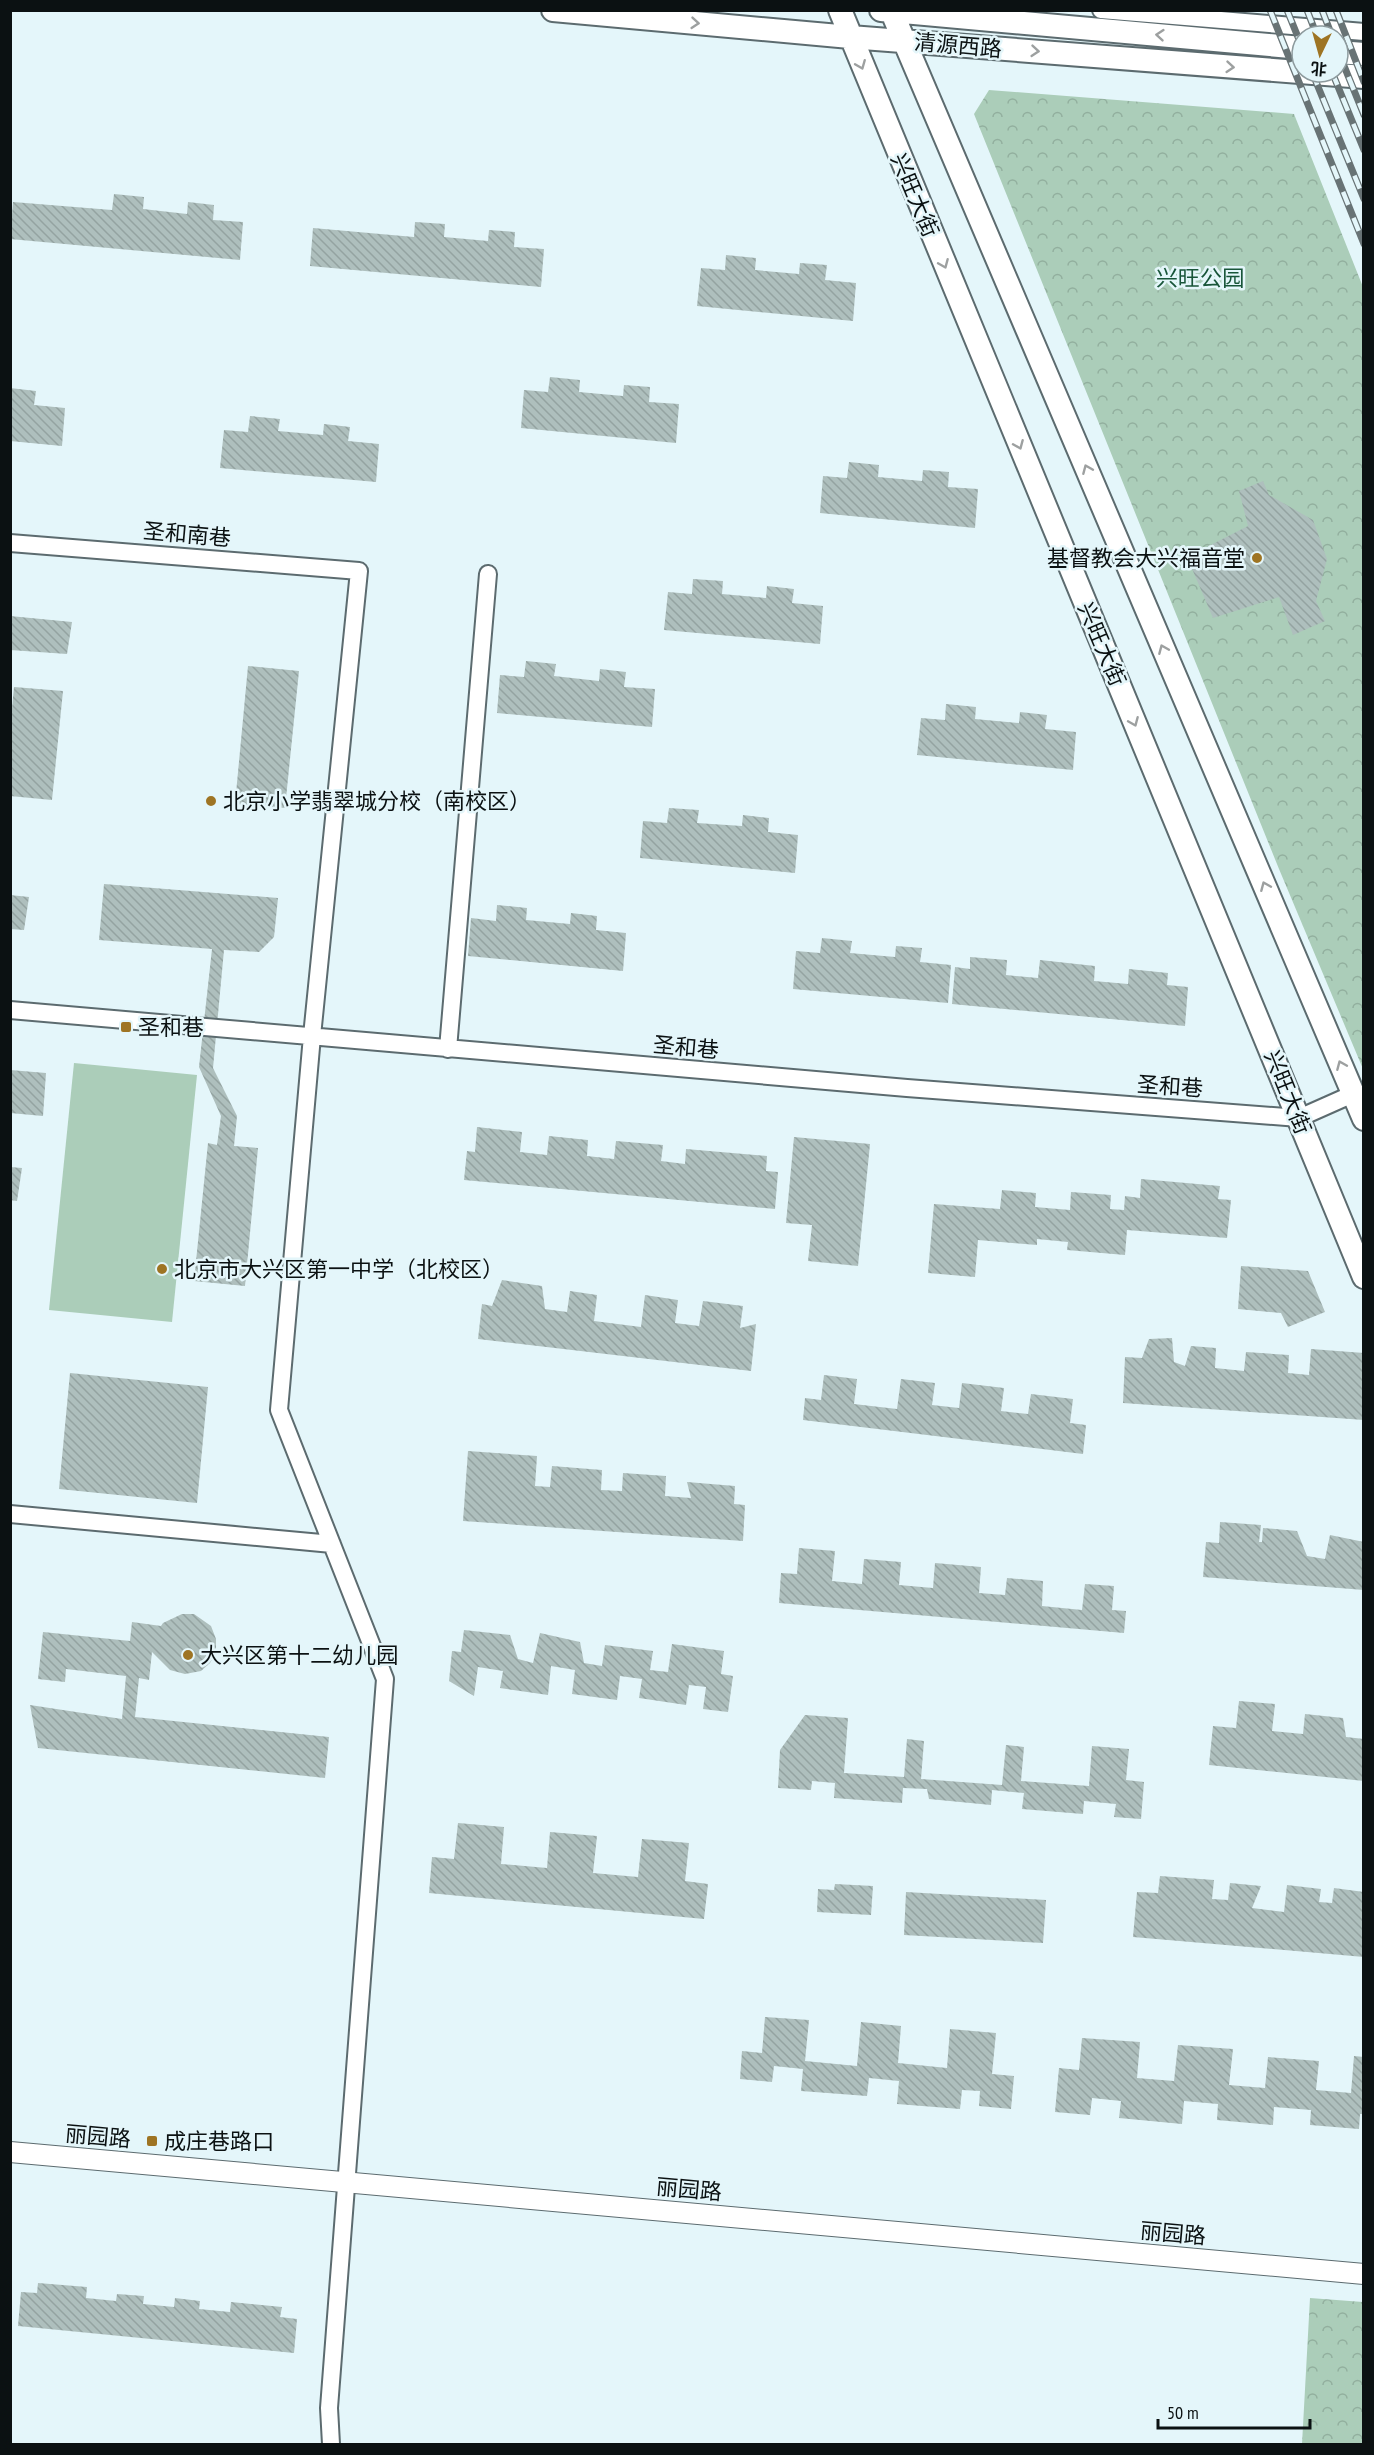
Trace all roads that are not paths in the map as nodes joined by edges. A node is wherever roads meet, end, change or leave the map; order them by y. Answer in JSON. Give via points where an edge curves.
{"nodes":[{"id":1,"x":553,"y":10,"type":"edge"},
{"id":2,"x":840,"y":10,"type":"edge"},
{"id":3,"x":881,"y":10,"type":"edge"},
{"id":4,"x":1101,"y":10,"type":"edge"},
{"id":5,"x":891,"y":11,"type":"edge"},
{"id":6,"x":1364,"y":32,"type":"edge"},
{"id":7,"x":850,"y":37,"type":"junction"},
{"id":8,"x":904,"y":41,"type":"junction"},
{"id":9,"x":1290,"y":47,"type":"edge"},
{"id":10,"x":1364,"y":77,"type":"edge"},
{"id":11,"x":10,"y":543,"type":"edge"},
{"id":12,"x":488,"y":574,"type":"dead end"},
{"id":13,"x":10,"y":1010,"type":"edge"},
{"id":14,"x":312,"y":1036,"type":"junction"},
{"id":15,"x":448,"y":1049,"type":"junction"},
{"id":16,"x":1353,"y":1094,"type":"junction"},
{"id":17,"x":1299,"y":1118,"type":"junction"},
{"id":18,"x":1364,"y":1119,"type":"edge"},
{"id":19,"x":1364,"y":1277,"type":"edge"},
{"id":20,"x":10,"y":1515,"type":"edge"},
{"id":21,"x":332,"y":1544,"type":"junction"},
{"id":22,"x":10,"y":2152,"type":"edge"},
{"id":23,"x":345,"y":2183,"type":"junction"},
{"id":24,"x":1364,"y":2274,"type":"edge"},
{"id":25,"x":331,"y":2445,"type":"edge"}],
"edges":[{"from":1,"to":7,"type":"main road","name":"清源西路","one_way":true},
{"from":2,"to":7,"type":"main road","name":"兴旺大街"},
{"from":3,"to":5,"type":"main road","name":"清源西路"},
{"from":4,"to":6,"type":"street"},
{"from":5,"to":8,"type":"main road"},
{"from":9,"to":5,"type":"main road","name":"清源西路","one_way":true},
{"from":7,"to":8,"type":"main road","name":"清源西路"},
{"from":7,"to":17,"type":"main road","name":"兴旺大街","one_way":true},
{"from":8,"to":10,"type":"main road","name":"清源西路","one_way":true},
{"from":16,"to":8,"type":"main road","one_way":true},
{"from":11,"to":14,"type":"street","name":"圣和南巷","via":[[359,571]]},
{"from":12,"to":15,"type":"street"},
{"from":13,"to":14,"type":"street","name":"圣和巷"},
{"from":14,"to":15,"type":"street","name":"圣和巷"},
{"from":14,"to":21,"type":"street","via":[[279,1410]]},
{"from":15,"to":17,"type":"street","name":"圣和巷"},
{"from":16,"to":17,"type":"street","name":"圣和巷"},
{"from":16,"to":18,"type":"main road"},
{"from":17,"to":19,"type":"main road","name":"兴旺大街"},
{"from":20,"to":21,"type":"street"},
{"from":21,"to":23,"type":"street","via":[[385,1679]]},
{"from":22,"to":23,"type":"street","name":"丽园路"},
{"from":23,"to":24,"type":"street","name":"丽园路"},
{"from":23,"to":25,"type":"street","via":[[328,2409]]}]}
